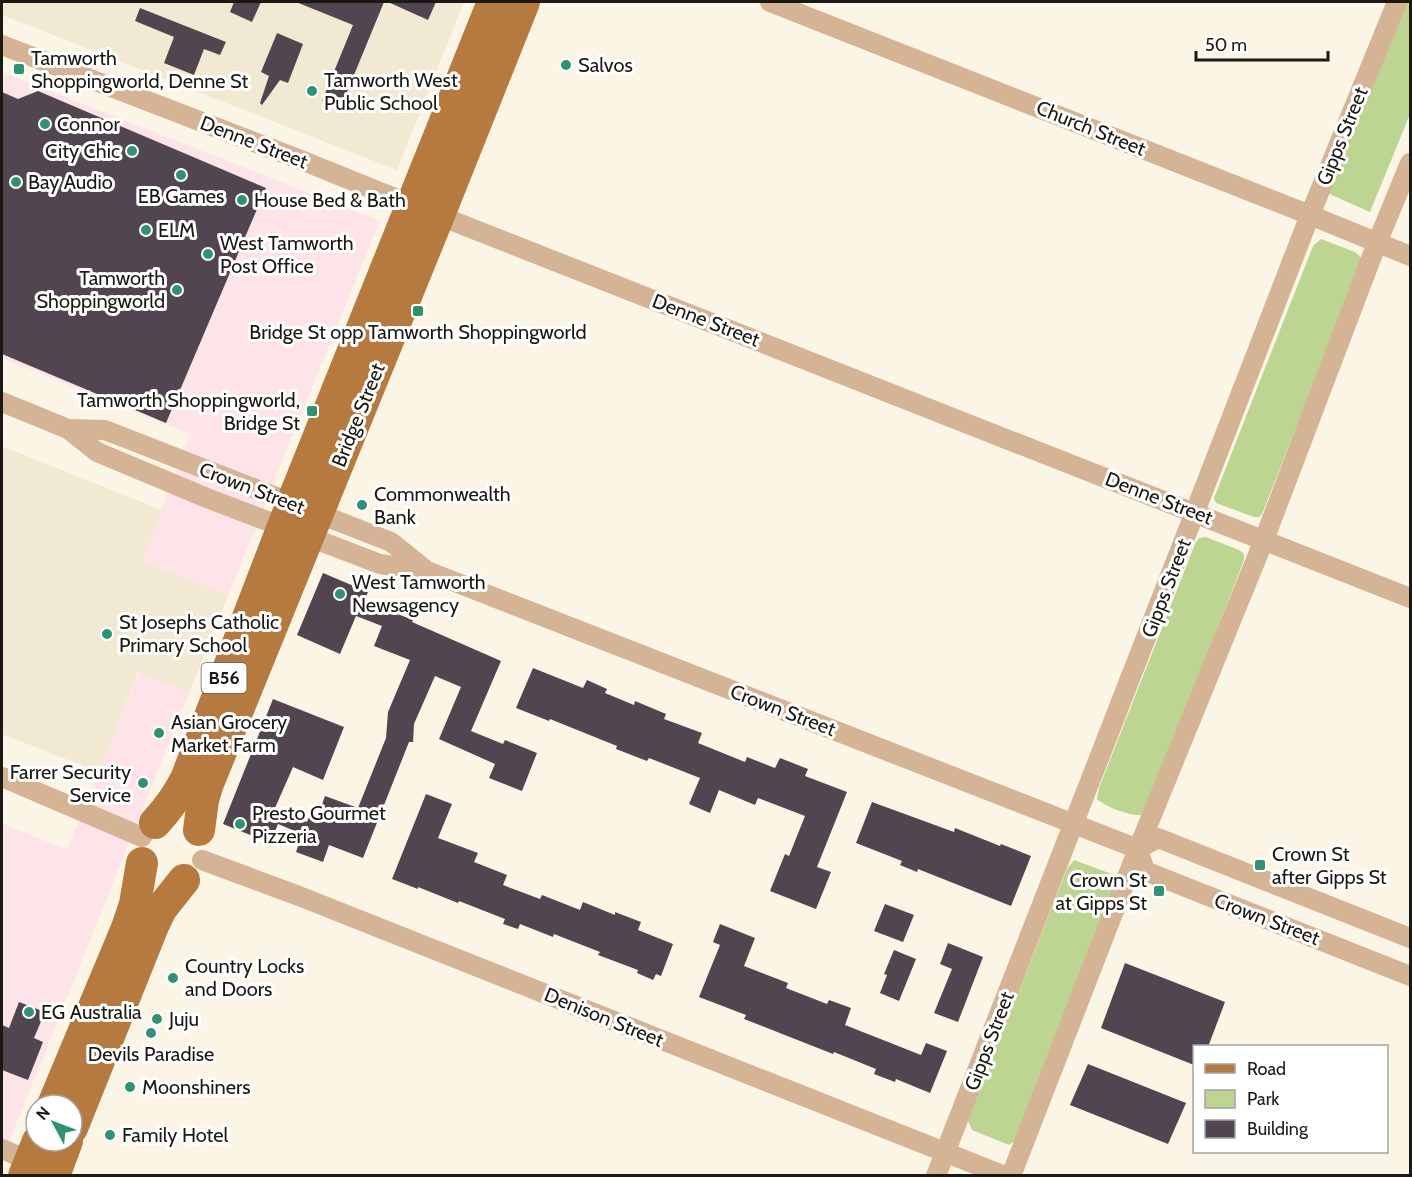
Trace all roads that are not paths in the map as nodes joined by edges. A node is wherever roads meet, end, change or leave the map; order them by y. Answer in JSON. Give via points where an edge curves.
{"nodes":[{"id":1,"x":493,"y":2,"type":"edge"},
{"id":2,"x":524,"y":2,"type":"edge"},
{"id":3,"x":770,"y":2,"type":"edge"},
{"id":4,"x":1397,"y":2,"type":"edge"},
{"id":5,"x":2,"y":45,"type":"edge"},
{"id":6,"x":1410,"y":163,"type":"edge"},
{"id":7,"x":426,"y":210,"type":"junction"},
{"id":8,"x":1310,"y":215,"type":"junction"},
{"id":9,"x":1377,"y":243,"type":"junction"},
{"id":10,"x":1410,"y":256,"type":"edge"},
{"id":11,"x":2,"y":402,"type":"edge"},
{"id":12,"x":1195,"y":512,"type":"junction"},
{"id":13,"x":300,"y":520,"type":"junction"},
{"id":14,"x":1264,"y":540,"type":"junction"},
{"id":15,"x":1410,"y":598,"type":"edge"},
{"id":16,"x":2,"y":777,"type":"edge"},
{"id":17,"x":1074,"y":824,"type":"junction"},
{"id":18,"x":147,"y":841,"type":"junction"},
{"id":19,"x":1138,"y":849,"type":"junction"},
{"id":20,"x":195,"y":857,"type":"junction"},
{"id":21,"x":1410,"y":939,"type":"edge"},
{"id":22,"x":1410,"y":976,"type":"edge"},
{"id":23,"x":58,"y":1093,"type":"edge"},
{"id":24,"x":84,"y":1098,"type":"edge"},
{"id":25,"x":2,"y":1149,"type":"edge"},
{"id":26,"x":945,"y":1152,"type":"junction"},
{"id":27,"x":50,"y":1153,"type":"edge"},
{"id":28,"x":36,"y":1163,"type":"edge"},
{"id":29,"x":936,"y":1176,"type":"edge"},
{"id":30,"x":1005,"y":1176,"type":"edge"},
{"id":31,"x":1011,"y":1176,"type":"edge"}],
"edges":[{"from":1,"to":7,"type":"main road","name":"Bridge Street","number":"B56"},
{"from":2,"to":7,"type":"main road","name":"Bridge Street","number":"B56"},
{"from":3,"to":8,"type":"street","name":"Church Street"},
{"from":4,"to":8,"type":"street","name":"Gipps Street"},
{"from":5,"to":7,"type":"street","name":"Denne Street"},
{"from":6,"to":9,"type":"street"},
{"from":7,"to":12,"type":"street","name":"Denne Street"},
{"from":7,"to":13,"type":"main road","name":"Bridge Street","number":"B56"},
{"from":8,"to":9,"type":"street","name":"Church Street"},
{"from":8,"to":12,"type":"street","name":"Gipps Street"},
{"from":9,"to":10,"type":"street","name":"Church Street"},
{"from":9,"to":14,"type":"street"},
{"from":11,"to":13,"type":"street","name":"Crown Street","via":[[69,429],[97,452],[207,498]]},
{"from":12,"to":14,"type":"street","name":"Denne Street"},
{"from":12,"to":17,"type":"street","name":"Gipps Street"},
{"from":13,"to":17,"type":"street","name":"Crown Street","via":[[380,564],[427,571]]},
{"from":13,"to":18,"type":"main road","name":"Bridge Street","number":"B56","via":[[178,795]]},
{"from":13,"to":20,"type":"main road","name":"Bridge Street","number":"B56","via":[[207,786]]},
{"from":14,"to":15,"type":"street","name":"Denne Street"},
{"from":14,"to":19,"type":"street"},
{"from":16,"to":18,"type":"street"},
{"from":17,"to":19,"type":"street","name":"Crown Street"},
{"from":17,"to":26,"type":"street","name":"Gipps Street"},
{"from":18,"to":20,"type":"main road","via":[[164,819],[181,818],[190,822]]},
{"from":18,"to":20,"type":"main road","via":[[148,873],[166,882],[175,882]]},
{"from":18,"to":23,"type":"main road","via":[[127,928]]},
{"from":19,"to":21,"type":"street","name":"Crown Street","via":[[1158,838]]},
{"from":19,"to":22,"type":"street","name":"Crown Street","via":[[1145,871]]},
{"from":19,"to":31,"type":"street"},
{"from":20,"to":24,"type":"main road","via":[[153,926]]},
{"from":20,"to":26,"type":"street","name":"Denison Street"},
{"from":25,"to":28,"type":"street"},
{"from":26,"to":29,"type":"street","name":"Gipps Street"},
{"from":26,"to":30,"type":"street","name":"Denison Street"},
{"from":27,"to":28,"type":"main road"}]}
